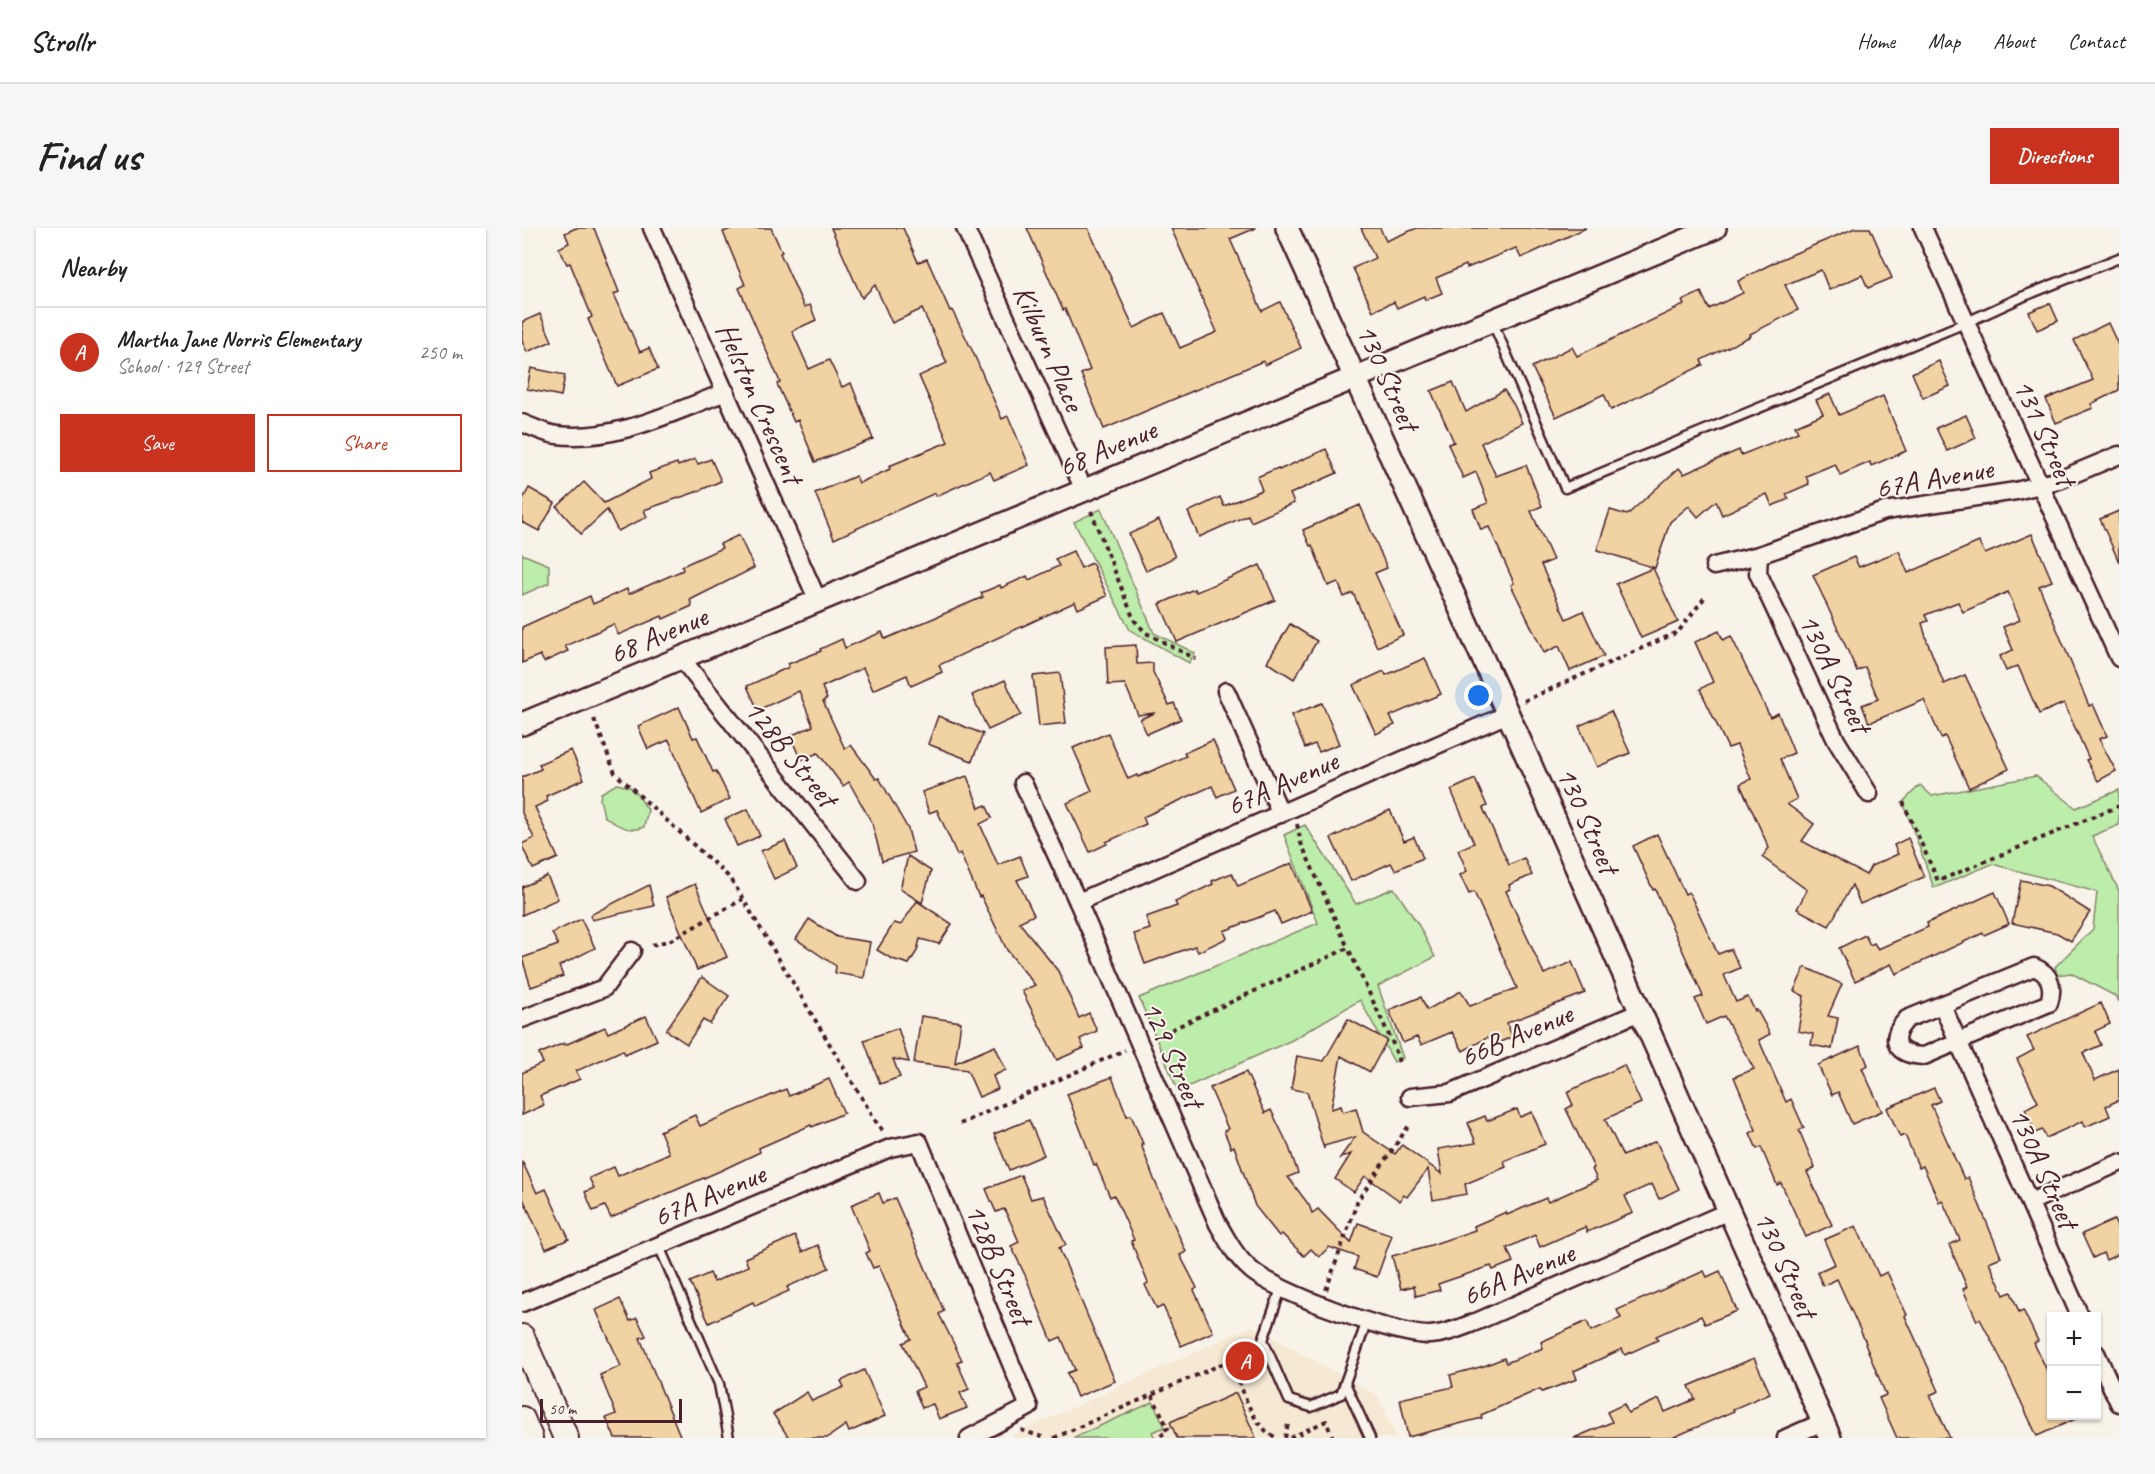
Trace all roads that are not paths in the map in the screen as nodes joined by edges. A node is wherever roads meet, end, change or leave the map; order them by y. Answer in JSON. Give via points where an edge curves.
{"nodes":[{"id":1,"x":652,"y":228,"type":"edge"},
{"id":2,"x":965,"y":228,"type":"edge"},
{"id":3,"x":1287,"y":228,"type":"edge"},
{"id":4,"x":1715,"y":228,"type":"edge"},
{"id":5,"x":1923,"y":228,"type":"edge"},
{"id":6,"x":2119,"y":258,"type":"edge"},
{"id":7,"x":1492,"y":321,"type":"junction"},
{"id":8,"x":1965,"y":323,"type":"junction"},
{"id":9,"x":1355,"y":378,"type":"junction"},
{"id":10,"x":726,"y":392,"type":"junction"},
{"id":11,"x":522,"y":423,"type":"edge"},
{"id":12,"x":2119,"y":455,"type":"edge"},
{"id":13,"x":2039,"y":485,"type":"junction"},
{"id":14,"x":1084,"y":490,"type":"junction"},
{"id":15,"x":1759,"y":555,"type":"junction"},
{"id":16,"x":1714,"y":566,"type":"dead end"},
{"id":17,"x":818,"y":601,"type":"junction"},
{"id":18,"x":681,"y":658,"type":"junction"},
{"id":19,"x":2119,"y":658,"type":"edge"},
{"id":20,"x":1226,"y":691,"type":"dead end"},
{"id":21,"x":1516,"y":708,"type":"junction"},
{"id":22,"x":522,"y":724,"type":"edge"},
{"id":23,"x":1023,"y":783,"type":"dead end"},
{"id":24,"x":1869,"y":794,"type":"dead end"},
{"id":25,"x":1281,"y":814,"type":"junction"},
{"id":26,"x":858,"y":881,"type":"dead end"},
{"id":27,"x":1078,"y":902,"type":"junction"},
{"id":28,"x":632,"y":951,"type":"dead end"},
{"id":29,"x":1942,"y":1005,"type":"junction"},
{"id":30,"x":1640,"y":1012,"type":"junction"},
{"id":31,"x":522,"y":1019,"type":"edge"},
{"id":32,"x":1959,"y":1042,"type":"junction"},
{"id":33,"x":1410,"y":1097,"type":"dead end"},
{"id":34,"x":919,"y":1142,"type":"joint"},
{"id":35,"x":2119,"y":1163,"type":"edge"},
{"id":36,"x":2030,"y":1202,"type":"junction"},
{"id":37,"x":1730,"y":1211,"type":"junction"},
{"id":38,"x":659,"y":1246,"type":"junction"},
{"id":39,"x":1281,"y":1289,"type":"junction"},
{"id":40,"x":1324,"y":1298,"type":"joint"},
{"id":41,"x":522,"y":1303,"type":"edge"},
{"id":42,"x":2078,"y":1312,"type":"edge"},
{"id":43,"x":1367,"y":1321,"type":"junction"},
{"id":44,"x":522,"y":1336,"type":"edge"},
{"id":45,"x":2101,"y":1362,"type":"edge"},
{"id":46,"x":1345,"y":1383,"type":"junction"},
{"id":47,"x":2119,"y":1403,"type":"edge"},
{"id":48,"x":522,"y":1419,"type":"edge"},
{"id":49,"x":1827,"y":1430,"type":"edge"},
{"id":50,"x":530,"y":1438,"type":"edge"},
{"id":51,"x":566,"y":1438,"type":"edge"},
{"id":52,"x":729,"y":1438,"type":"edge"},
{"id":53,"x":969,"y":1438,"type":"edge"},
{"id":54,"x":1370,"y":1438,"type":"edge"},
{"id":55,"x":1786,"y":1438,"type":"edge"}],
"edges":[{"from":1,"to":10,"type":"street","name":"Helston Crescent"},
{"from":2,"to":14,"type":"street","name":"Kilburn Place"},
{"from":3,"to":9,"type":"street","name":"130 Street"},
{"from":4,"to":7,"type":"street","name":"68 Avenue"},
{"from":5,"to":8,"type":"street","name":"131 Street"},
{"from":6,"to":8,"type":"lane"},
{"from":7,"to":8,"type":"lane","via":[[1565,488]]},
{"from":7,"to":9,"type":"street","name":"68 Avenue"},
{"from":8,"to":13,"type":"street","name":"131 Street"},
{"from":9,"to":14,"type":"street","name":"68 Avenue"},
{"from":9,"to":21,"type":"street","name":"130 Street"},
{"from":10,"to":11,"type":"street","via":[[640,425],[589,436],[555,435]]},
{"from":10,"to":17,"type":"street","name":"Helston Crescent"},
{"from":12,"to":13,"type":"street","name":"67A Avenue"},
{"from":13,"to":15,"type":"street","name":"67A Avenue","via":[[1885,511]]},
{"from":13,"to":19,"type":"street","name":"131 Street"},
{"from":14,"to":17,"type":"street","name":"68 Avenue"},
{"from":15,"to":16,"type":"street","name":"67A Avenue"},
{"from":15,"to":24,"type":"street","name":"130A Street","via":[[1758,573],[1836,740]]},
{"from":17,"to":18,"type":"street","name":"68 Avenue"},
{"from":18,"to":22,"type":"street","name":"68 Avenue"},
{"from":18,"to":26,"type":"street","name":"128B Street"},
{"from":20,"to":25,"type":"street"},
{"from":21,"to":25,"type":"street","name":"67A Avenue"},
{"from":21,"to":30,"type":"street","name":"130 Street"},
{"from":23,"to":27,"type":"street","name":"129 Street"},
{"from":25,"to":27,"type":"street","name":"67A Avenue"},
{"from":27,"to":39,"type":"street","name":"129 Street","via":[[1218,1224],[1249,1268]]},
{"from":28,"to":31,"type":"street","via":[[604,988]]},
{"from":29,"to":32,"type":"street","name":"130A Street"},
{"from":29,"to":32,"type":"street","via":[[1907,1019],[1897,1030],[1896,1042],[1901,1052],[1924,1056]]},
{"from":29,"to":32,"type":"street","via":[[2034,967],[2042,970],[2051,984],[2049,1003]]},
{"from":30,"to":33,"type":"street","name":"66B Avenue","via":[[1450,1093]]},
{"from":30,"to":37,"type":"street","name":"130 Street"},
{"from":32,"to":36,"type":"street","name":"130A Street"},
{"from":34,"to":38,"type":"street","name":"67A Avenue","via":[[890,1148]]},
{"from":34,"to":53,"type":"street","name":"128B Street","via":[[1029,1407]]},
{"from":35,"to":36,"type":"street"},
{"from":36,"to":42,"type":"street","name":"130A Street"},
{"from":37,"to":43,"type":"street","name":"66A Avenue","via":[[1453,1331],[1418,1335]]},
{"from":37,"to":49,"type":"street","name":"130 Street"},
{"from":38,"to":41,"type":"street","name":"67A Avenue"},
{"from":38,"to":52,"type":"lane","via":[[719,1384]]},
{"from":39,"to":40,"type":"street","name":"129 Street"},
{"from":39,"to":46,"type":"lane","via":[[1263,1340],[1289,1400],[1311,1407],[1341,1394]]},
{"from":40,"to":43,"type":"street","name":"66A Avenue"},
{"from":43,"to":46,"type":"lane"},
{"from":44,"to":51,"type":"main road"},
{"from":45,"to":47,"type":"street"},
{"from":46,"to":54,"type":"lane"},
{"from":48,"to":50,"type":"main road"},
{"from":49,"to":55,"type":"street"}]}
